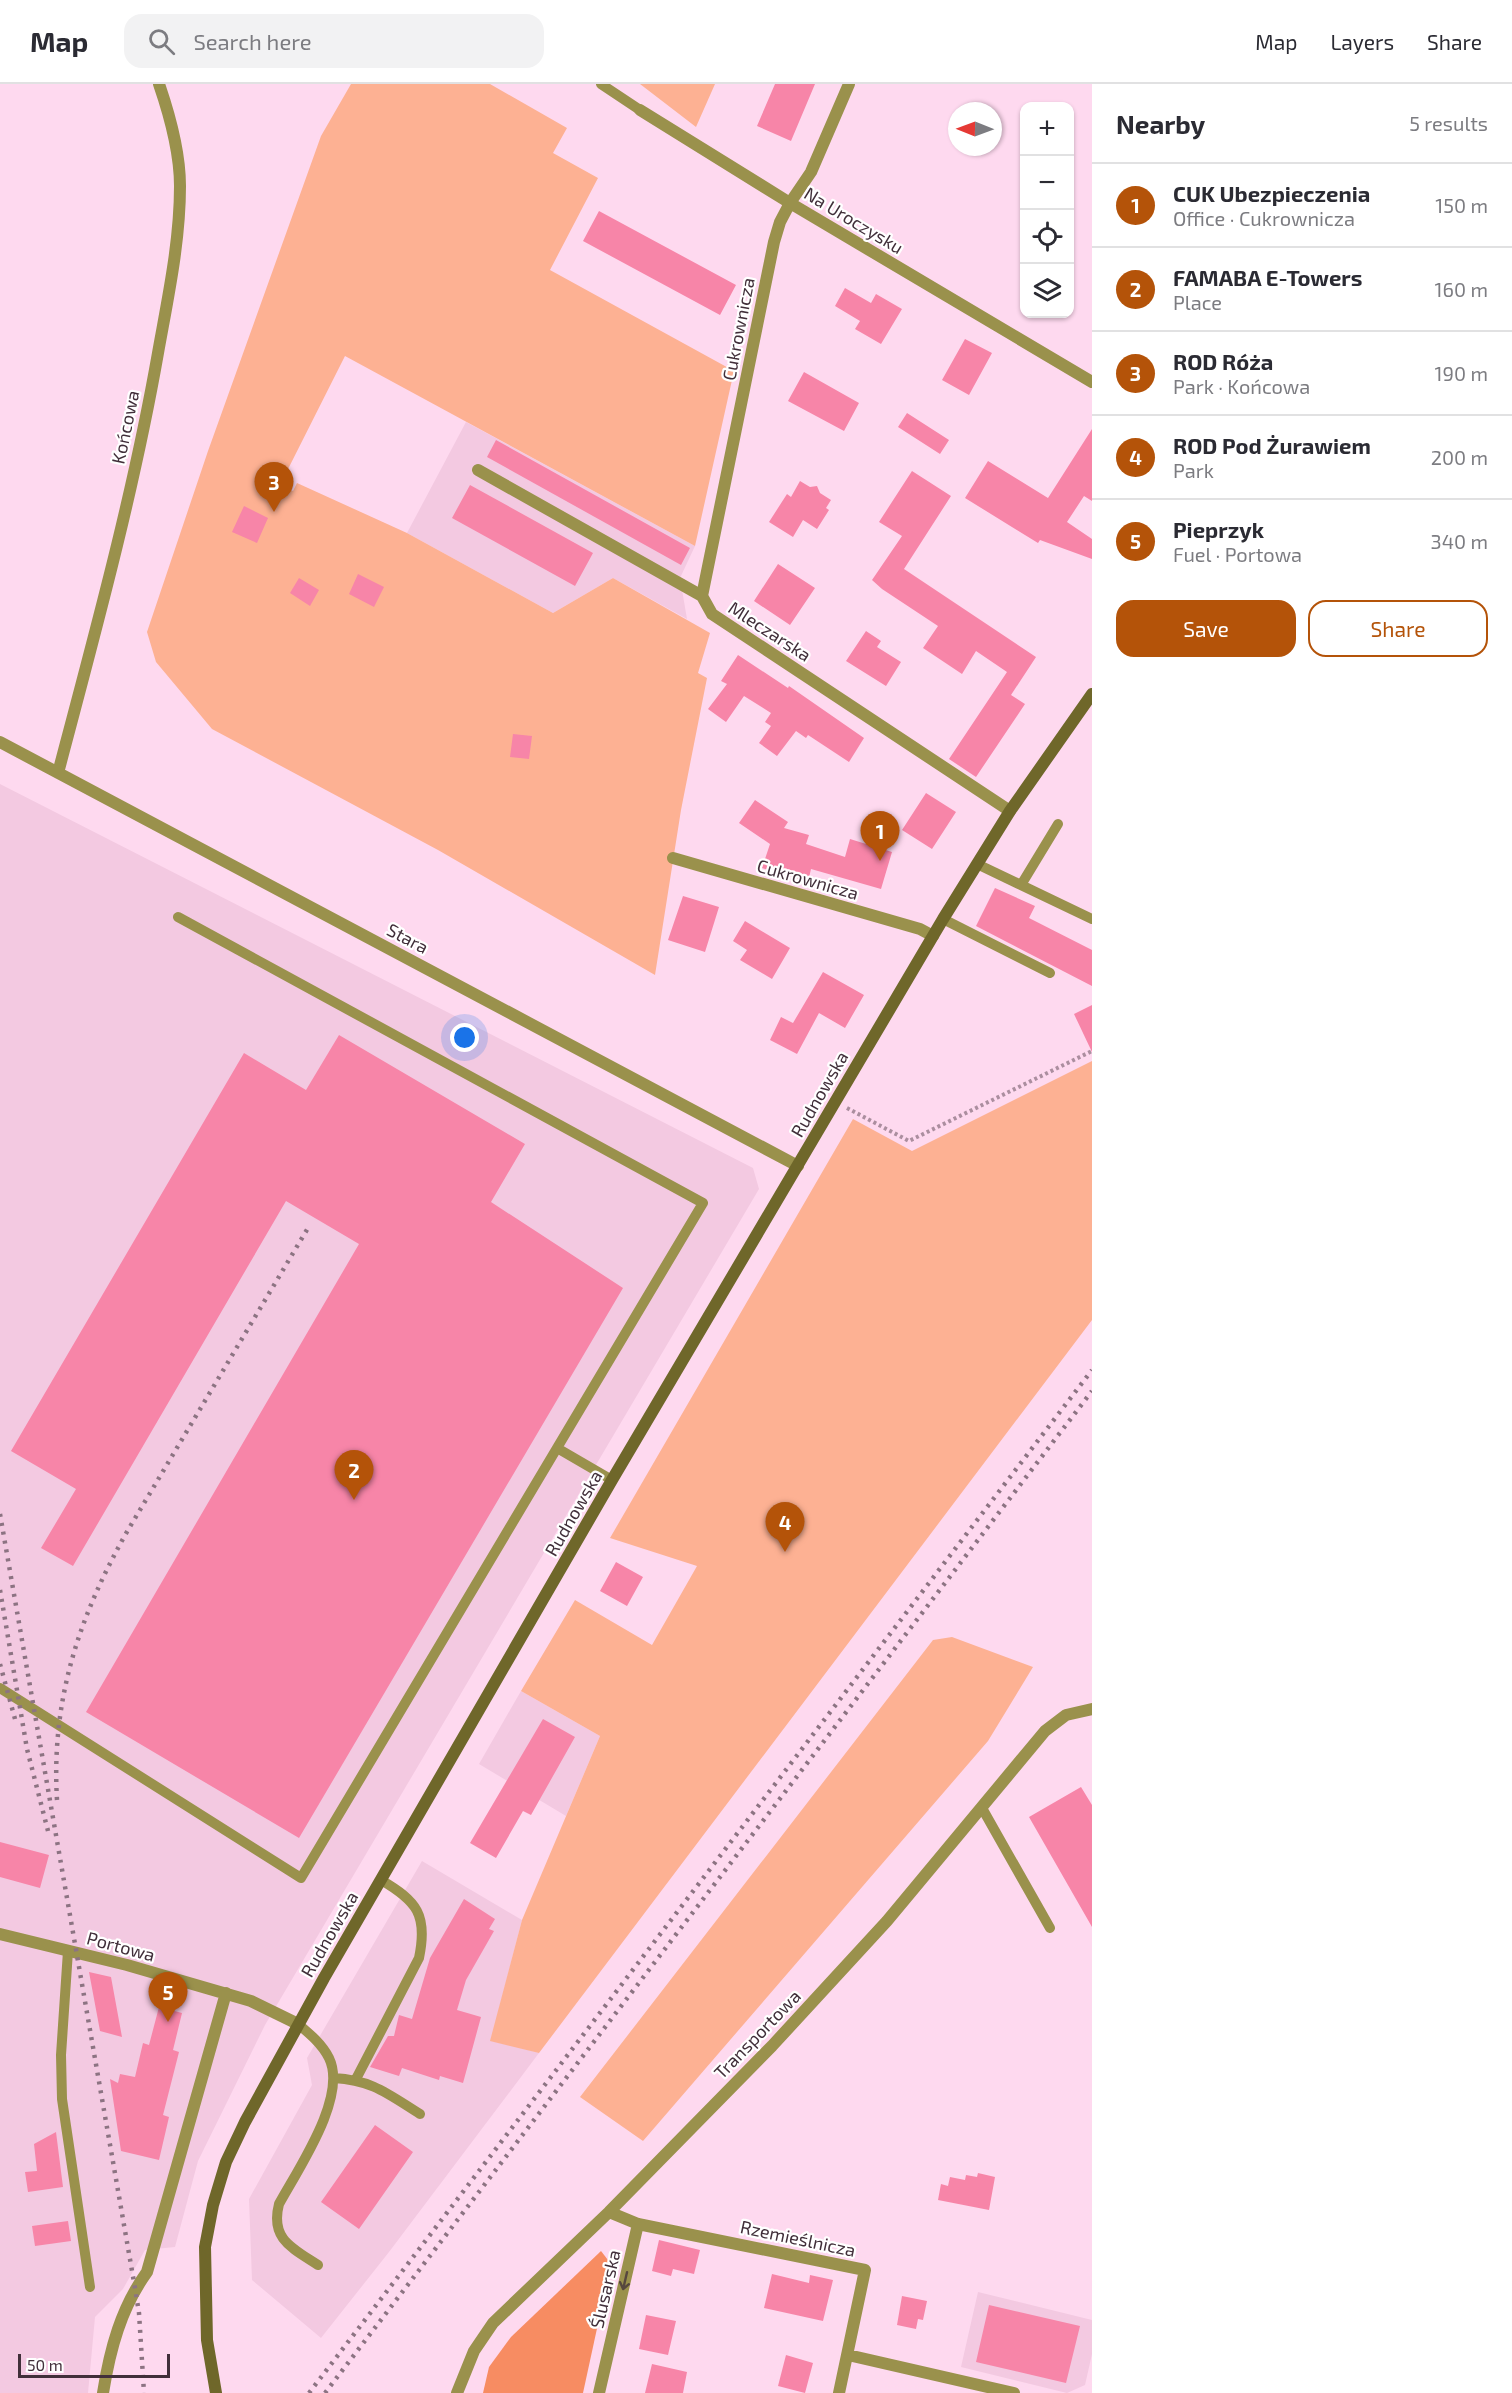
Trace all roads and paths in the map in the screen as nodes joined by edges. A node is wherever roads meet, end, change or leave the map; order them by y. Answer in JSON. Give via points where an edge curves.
{"nodes":[{"id":1,"x":159,"y":84,"type":"edge"},
{"id":2,"x":601,"y":84,"type":"edge"},
{"id":3,"x":849,"y":84,"type":"edge"},
{"id":4,"x":640,"y":110,"type":"joint"},
{"id":5,"x":789,"y":203,"type":"junction"},
{"id":6,"x":1092,"y":382,"type":"edge"},
{"id":7,"x":477,"y":470,"type":"dead end"},
{"id":8,"x":702,"y":596,"type":"junction"},
{"id":9,"x":1092,"y":694,"type":"edge"},
{"id":10,"x":0,"y":742,"type":"edge"},
{"id":11,"x":58,"y":773,"type":"junction"},
{"id":12,"x":1010,"y":811,"type":"junction"},
{"id":13,"x":1058,"y":824,"type":"dead end"},
{"id":14,"x":673,"y":858,"type":"dead end"},
{"id":15,"x":977,"y":864,"type":"junction"},
{"id":16,"x":1022,"y":885,"type":"junction"},
{"id":17,"x":177,"y":917,"type":"dead end"},
{"id":18,"x":943,"y":919,"type":"junction"},
{"id":19,"x":1092,"y":919,"type":"edge"},
{"id":20,"x":933,"y":936,"type":"junction"},
{"id":21,"x":1050,"y":973,"type":"dead end"},
{"id":22,"x":1092,"y":1051,"type":"edge"},
{"id":23,"x":836,"y":1102,"type":"junction"},
{"id":24,"x":798,"y":1166,"type":"junction"},
{"id":25,"x":557,"y":1448,"type":"junction"},
{"id":26,"x":612,"y":1480,"type":"junction"},
{"id":27,"x":0,"y":1688,"type":"edge"},
{"id":28,"x":1092,"y":1709,"type":"edge"},
{"id":29,"x":982,"y":1808,"type":"junction"},
{"id":30,"x":381,"y":1880,"type":"junction"},
{"id":31,"x":1050,"y":1928,"type":"dead end"},
{"id":32,"x":0,"y":1934,"type":"edge"},
{"id":33,"x":68,"y":1951,"type":"junction"},
{"id":34,"x":226,"y":1994,"type":"junction"},
{"id":35,"x":298,"y":2024,"type":"junction"},
{"id":36,"x":334,"y":2078,"type":"junction"},
{"id":37,"x":356,"y":2079,"type":"junction"},
{"id":38,"x":420,"y":2114,"type":"dead end"},
{"id":39,"x":609,"y":2212,"type":"junction"},
{"id":40,"x":638,"y":2224,"type":"junction"},
{"id":41,"x":318,"y":2265,"type":"dead end"},
{"id":42,"x":90,"y":2287,"type":"dead end"},
{"id":43,"x":848,"y":2355,"type":"junction"},
{"id":44,"x":103,"y":2393,"type":"edge"},
{"id":45,"x":216,"y":2393,"type":"edge"},
{"id":46,"x":457,"y":2393,"type":"edge"},
{"id":47,"x":599,"y":2393,"type":"edge"},
{"id":48,"x":839,"y":2393,"type":"edge"},
{"id":49,"x":1014,"y":2393,"type":"edge"}],
"edges":[{"from":1,"to":11,"type":"street","name":"Końcowa","via":[[172,122],[180,184],[176,249],[144,430]]},
{"from":2,"to":4,"type":"lane","name":"Na Uroczysku"},
{"from":3,"to":5,"type":"street","name":"Cukrownicza","via":[[811,172]]},
{"from":4,"to":5,"type":"street","name":"Na Uroczysku"},
{"from":5,"to":6,"type":"street","name":"Na Uroczysku"},
{"from":5,"to":8,"type":"street","name":"Cukrownicza","via":[[774,242]]},
{"from":7,"to":8,"type":"street","name":"Mleczarska"},
{"from":8,"to":12,"type":"street","name":"Mleczarska","via":[[712,614]]},
{"from":9,"to":12,"type":"main road","name":"Rudnowska"},
{"from":10,"to":11,"type":"street","name":"Stara"},
{"from":11,"to":24,"type":"street","name":"Stara"},
{"from":12,"to":15,"type":"main road","name":"Rudnowska"},
{"from":13,"to":16,"type":"lane"},
{"from":14,"to":20,"type":"street","name":"Cukrownicza"},
{"from":15,"to":16,"type":"lane"},
{"from":15,"to":18,"type":"main road","name":"Rudnowska"},
{"from":16,"to":19,"type":"lane"},
{"from":17,"to":25,"type":"lane","via":[[703,1203]]},
{"from":18,"to":20,"type":"main road","name":"Rudnowska"},
{"from":18,"to":21,"type":"lane"},
{"from":20,"to":23,"type":"main road","name":"Rudnowska"},
{"from":22,"to":23,"type":"path","via":[[909,1141]]},
{"from":23,"to":24,"type":"main road","name":"Rudnowska"},
{"from":24,"to":26,"type":"main road","name":"Rudnowska"},
{"from":25,"to":26,"type":"lane"},
{"from":25,"to":27,"type":"lane","via":[[302,1878]]},
{"from":26,"to":30,"type":"main road","name":"Rudnowska"},
{"from":28,"to":29,"type":"street","name":"Transportowa","via":[[1066,1715],[1045,1731]]},
{"from":29,"to":31,"type":"lane"},
{"from":29,"to":39,"type":"street","name":"Transportowa","via":[[887,1922]]},
{"from":30,"to":35,"type":"main road","name":"Rudnowska"},
{"from":30,"to":37,"type":"lane","via":[[415,1906],[423,1940],[419,1958]]},
{"from":32,"to":33,"type":"street","name":"Portowa"},
{"from":33,"to":34,"type":"street","name":"Portowa"},
{"from":33,"to":42,"type":"lane","via":[[62,2099]]},
{"from":34,"to":35,"type":"street","name":"Portowa","via":[[251,2001]]},
{"from":34,"to":44,"type":"street","via":[[147,2272],[119,2321]]},
{"from":35,"to":36,"type":"lane","via":[[322,2047]]},
{"from":35,"to":45,"type":"main road","name":"Rudnowska","via":[[245,2122],[213,2205],[205,2247],[205,2293],[207,2340]]},
{"from":36,"to":37,"type":"lane"},
{"from":36,"to":41,"type":"lane","via":[[325,2118],[276,2214],[277,2229],[284,2242]]},
{"from":37,"to":38,"type":"lane","via":[[376,2086]]},
{"from":39,"to":40,"type":"street"},
{"from":39,"to":46,"type":"street","name":"Transportowa","via":[[493,2323],[474,2351]]},
{"from":40,"to":43,"type":"street","name":"Rzemieślnicza","via":[[865,2270]]},
{"from":40,"to":47,"type":"street","name":"Ślusarska","one_way":true},
{"from":43,"to":48,"type":"street","name":"Rzemieślnicza"},
{"from":43,"to":49,"type":"street"}]}
